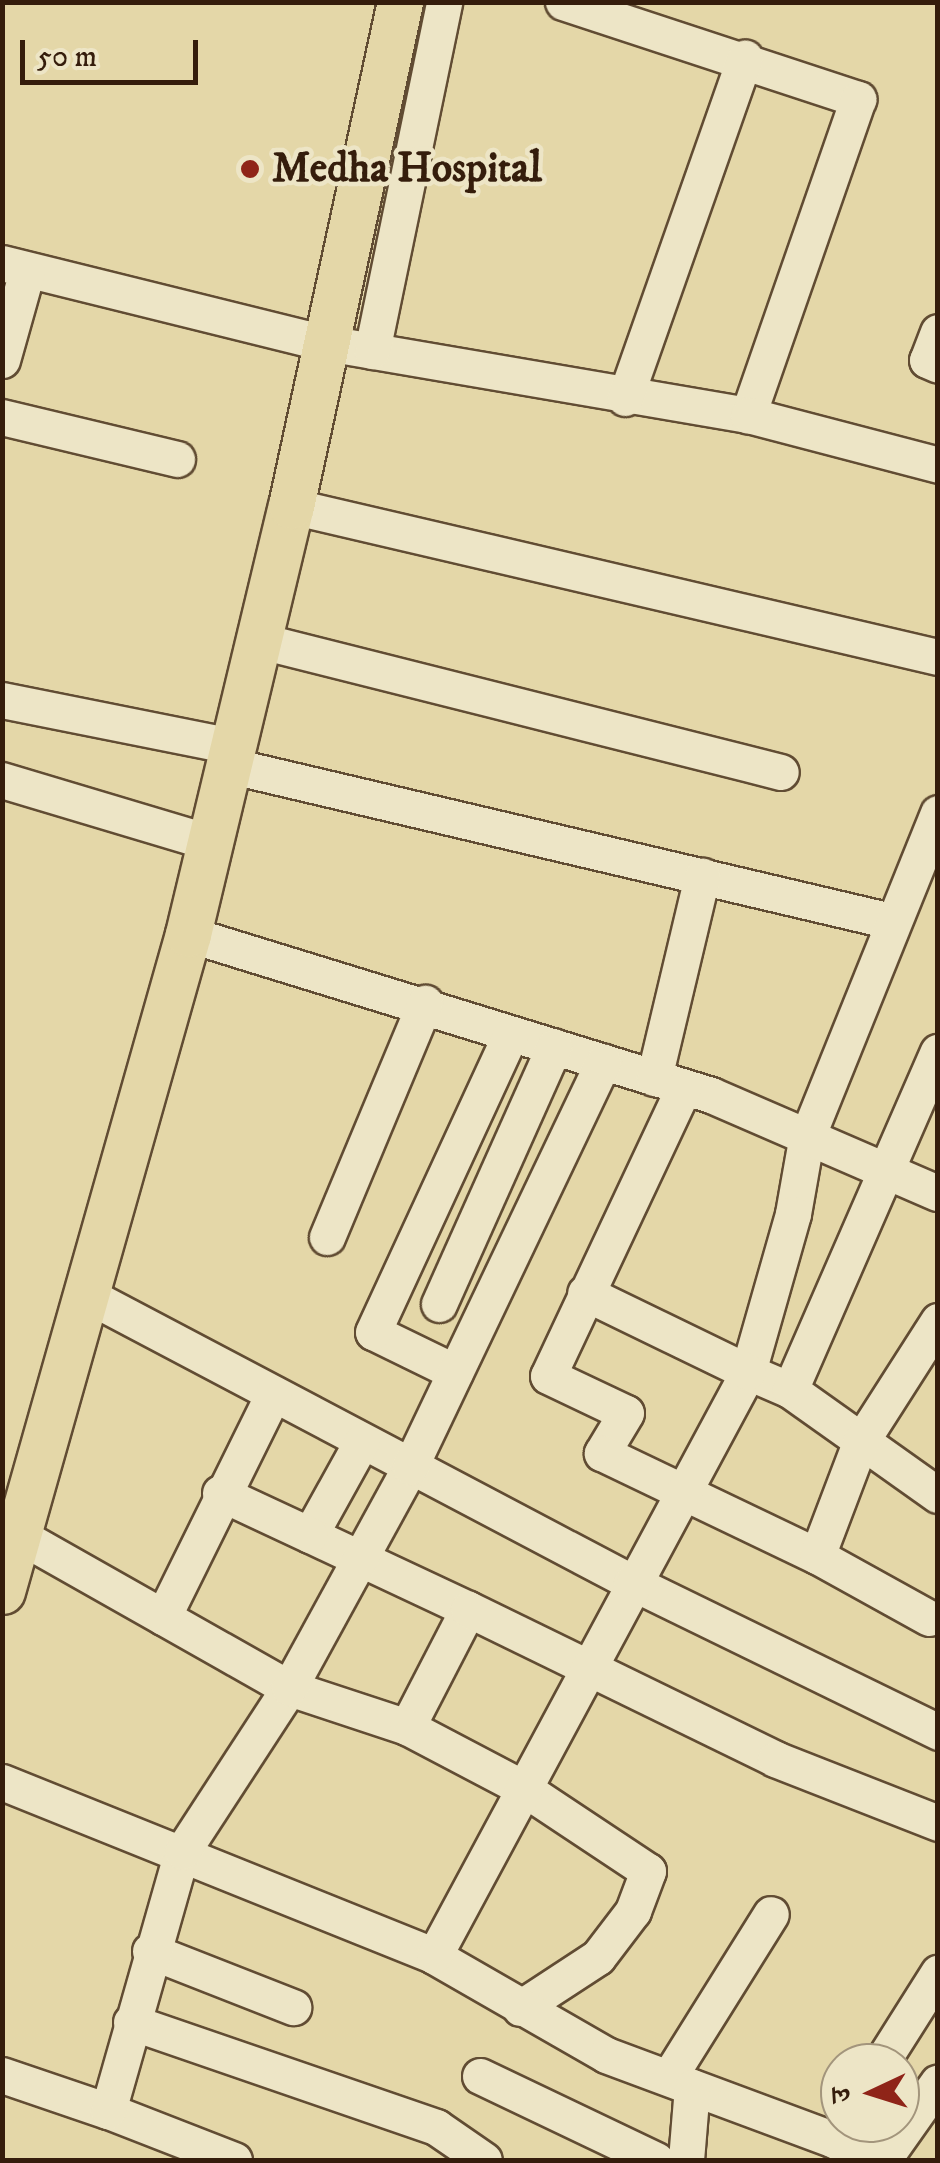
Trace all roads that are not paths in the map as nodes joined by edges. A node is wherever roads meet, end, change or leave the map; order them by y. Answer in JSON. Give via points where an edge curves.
{"nodes":[{"id":1,"x":378,"y":2,"type":"edge"},
{"id":2,"x":400,"y":2,"type":"edge"},
{"id":3,"x":444,"y":2,"type":"edge"},
{"id":4,"x":562,"y":2,"type":"edge"},
{"id":5,"x":745,"y":58,"type":"junction"},
{"id":6,"x":15,"y":267,"type":"edge"},
{"id":7,"x":938,"y":332,"type":"edge"},
{"id":8,"x":316,"y":341,"type":"junction"},
{"id":9,"x":372,"y":351,"type":"junction"},
{"id":10,"x":2,"y":360,"type":"edge"},
{"id":11,"x":938,"y":365,"type":"edge"},
{"id":12,"x":625,"y":398,"type":"junction"},
{"id":13,"x":748,"y":414,"type":"junction"},
{"id":14,"x":2,"y":417,"type":"edge"},
{"id":15,"x":177,"y":459,"type":"dead end"},
{"id":16,"x":938,"y":465,"type":"edge"},
{"id":17,"x":290,"y":506,"type":"junction"},
{"id":18,"x":246,"y":657,"type":"junction"},
{"id":19,"x":938,"y":657,"type":"edge"},
{"id":20,"x":2,"y":700,"type":"edge"},
{"id":21,"x":220,"y":753,"type":"junction"},
{"id":22,"x":781,"y":772,"type":"dead end"},
{"id":23,"x":2,"y":780,"type":"edge"},
{"id":24,"x":938,"y":813,"type":"edge"},
{"id":25,"x":189,"y":836,"type":"junction"},
{"id":26,"x":702,"y":876,"type":"junction"},
{"id":27,"x":925,"y":881,"type":"edge"},
{"id":28,"x":891,"y":921,"type":"junction"},
{"id":29,"x":188,"y":934,"type":"junction"},
{"id":30,"x":425,"y":1003,"type":"junction"},
{"id":31,"x":511,"y":1034,"type":"junction"},
{"id":32,"x":554,"y":1047,"type":"junction"},
{"id":33,"x":938,"y":1052,"type":"edge"},
{"id":34,"x":602,"y":1062,"type":"junction"},
{"id":35,"x":669,"y":1082,"type":"junction"},
{"id":36,"x":806,"y":1140,"type":"junction"},
{"id":37,"x":886,"y":1167,"type":"junction"},
{"id":38,"x":938,"y":1193,"type":"edge"},
{"id":39,"x":326,"y":1237,"type":"dead end"},
{"id":40,"x":584,"y":1293,"type":"junction"},
{"id":41,"x":90,"y":1296,"type":"junction"},
{"id":42,"x":439,"y":1304,"type":"dead end"},
{"id":43,"x":938,"y":1322,"type":"edge"},
{"id":44,"x":455,"y":1372,"type":"junction"},
{"id":45,"x":748,"y":1372,"type":"junction"},
{"id":46,"x":790,"y":1390,"type":"junction"},
{"id":47,"x":274,"y":1394,"type":"junction"},
{"id":48,"x":362,"y":1442,"type":"junction"},
{"id":49,"x":860,"y":1443,"type":"junction"},
{"id":50,"x":410,"y":1467,"type":"junction"},
{"id":51,"x":680,"y":1491,"type":"junction"},
{"id":52,"x":220,"y":1493,"type":"junction"},
{"id":53,"x":938,"y":1495,"type":"edge"},
{"id":54,"x":11,"y":1529,"type":"edge"},
{"id":55,"x":310,"y":1535,"type":"junction"},
{"id":56,"x":817,"y":1556,"type":"junction"},
{"id":57,"x":359,"y":1560,"type":"junction"},
{"id":58,"x":631,"y":1582,"type":"junction"},
{"id":59,"x":2,"y":1591,"type":"edge"},
{"id":60,"x":468,"y":1609,"type":"junction"},
{"id":61,"x":935,"y":1611,"type":"edge"},
{"id":62,"x":163,"y":1617,"type":"junction"},
{"id":63,"x":586,"y":1666,"type":"junction"},
{"id":64,"x":289,"y":1688,"type":"junction"},
{"id":65,"x":407,"y":1727,"type":"junction"},
{"id":66,"x":938,"y":1732,"type":"edge"},
{"id":67,"x":2,"y":1782,"type":"edge"},
{"id":68,"x":523,"y":1788,"type":"junction"},
{"id":69,"x":938,"y":1823,"type":"edge"},
{"id":70,"x":182,"y":1852,"type":"junction"},
{"id":71,"x":771,"y":1914,"type":"dead end"},
{"id":72,"x":150,"y":1951,"type":"junction"},
{"id":73,"x":434,"y":1956,"type":"junction"},
{"id":74,"x":938,"y":1973,"type":"edge"},
{"id":75,"x":293,"y":2007,"type":"dead end"},
{"id":76,"x":520,"y":2008,"type":"junction"},
{"id":77,"x":131,"y":2022,"type":"junction"},
{"id":78,"x":894,"y":2043,"type":"edge"},
{"id":79,"x":2,"y":2075,"type":"edge"},
{"id":80,"x":480,"y":2076,"type":"dead end"},
{"id":81,"x":680,"y":2082,"type":"junction"},
{"id":82,"x":938,"y":2082,"type":"edge"},
{"id":83,"x":108,"y":2111,"type":"junction"},
{"id":84,"x":820,"y":2125,"type":"edge"},
{"id":85,"x":852,"y":2143,"type":"edge"},
{"id":86,"x":234,"y":2160,"type":"edge"},
{"id":87,"x":484,"y":2160,"type":"edge"},
{"id":88,"x":656,"y":2160,"type":"edge"},
{"id":89,"x":686,"y":2160,"type":"edge"},
{"id":90,"x":872,"y":2160,"type":"edge"},
{"id":91,"x":883,"y":2160,"type":"edge"}],
"edges":[{"from":1,"to":8,"type":"main road"},
{"from":2,"to":8,"type":"main road"},
{"from":3,"to":9,"type":"street"},
{"from":4,"to":5,"type":"street"},
{"from":5,"to":12,"type":"street"},
{"from":5,"to":13,"type":"street","via":[[858,99]]},
{"from":6,"to":8,"type":"street"},
{"from":6,"to":10,"type":"street"},
{"from":7,"to":11,"type":"street","via":[[927,360]]},
{"from":8,"to":9,"type":"street"},
{"from":8,"to":17,"type":"main road"},
{"from":8,"to":18,"type":"main road"},
{"from":9,"to":12,"type":"street"},
{"from":12,"to":13,"type":"street"},
{"from":13,"to":16,"type":"street"},
{"from":14,"to":15,"type":"street"},
{"from":17,"to":18,"type":"main road"},
{"from":17,"to":19,"type":"street"},
{"from":18,"to":21,"type":"main road"},
{"from":18,"to":22,"type":"street"},
{"from":20,"to":21,"type":"street"},
{"from":21,"to":25,"type":"main road"},
{"from":21,"to":26,"type":"street"},
{"from":21,"to":29,"type":"main road"},
{"from":23,"to":25,"type":"street"},
{"from":24,"to":27,"type":"street"},
{"from":25,"to":54,"type":"main road"},
{"from":26,"to":28,"type":"street"},
{"from":26,"to":35,"type":"street"},
{"from":27,"to":28,"type":"street"},
{"from":28,"to":36,"type":"street"},
{"from":29,"to":30,"type":"street"},
{"from":29,"to":41,"type":"main road"},
{"from":30,"to":31,"type":"street"},
{"from":30,"to":39,"type":"street"},
{"from":31,"to":32,"type":"street"},
{"from":31,"to":44,"type":"street","via":[[373,1332]]},
{"from":32,"to":34,"type":"street"},
{"from":32,"to":42,"type":"street"},
{"from":33,"to":37,"type":"street"},
{"from":34,"to":35,"type":"street"},
{"from":34,"to":44,"type":"street"},
{"from":35,"to":36,"type":"street"},
{"from":35,"to":40,"type":"street"},
{"from":36,"to":37,"type":"street"},
{"from":36,"to":45,"type":"street","via":[[793,1214]]},
{"from":37,"to":38,"type":"street"},
{"from":37,"to":46,"type":"street"},
{"from":40,"to":45,"type":"street"},
{"from":40,"to":51,"type":"street","via":[[548,1376],[626,1413],[602,1454]]},
{"from":41,"to":47,"type":"street"},
{"from":41,"to":54,"type":"main road"},
{"from":43,"to":49,"type":"street"},
{"from":44,"to":50,"type":"street"},
{"from":45,"to":46,"type":"street"},
{"from":45,"to":51,"type":"street"},
{"from":46,"to":49,"type":"street"},
{"from":47,"to":48,"type":"street"},
{"from":47,"to":52,"type":"street"},
{"from":48,"to":50,"type":"street"},
{"from":48,"to":55,"type":"street"},
{"from":49,"to":53,"type":"street"},
{"from":49,"to":56,"type":"street"},
{"from":50,"to":57,"type":"street"},
{"from":50,"to":58,"type":"street"},
{"from":51,"to":56,"type":"street"},
{"from":51,"to":58,"type":"street"},
{"from":52,"to":55,"type":"street"},
{"from":52,"to":62,"type":"street"},
{"from":54,"to":59,"type":"main road"},
{"from":54,"to":62,"type":"street"},
{"from":55,"to":57,"type":"street"},
{"from":56,"to":61,"type":"street"},
{"from":57,"to":60,"type":"street"},
{"from":57,"to":64,"type":"street"},
{"from":58,"to":63,"type":"street"},
{"from":58,"to":66,"type":"street"},
{"from":60,"to":63,"type":"street"},
{"from":60,"to":65,"type":"street"},
{"from":62,"to":64,"type":"street"},
{"from":63,"to":68,"type":"street"},
{"from":63,"to":69,"type":"street","via":[[775,1759]]},
{"from":64,"to":65,"type":"street"},
{"from":64,"to":70,"type":"street"},
{"from":65,"to":68,"type":"street"},
{"from":67,"to":70,"type":"street"},
{"from":68,"to":73,"type":"street"},
{"from":68,"to":76,"type":"street","via":[[648,1871],[633,1910],[598,1957]]},
{"from":70,"to":72,"type":"street"},
{"from":70,"to":73,"type":"street"},
{"from":71,"to":81,"type":"street"},
{"from":72,"to":75,"type":"street"},
{"from":72,"to":77,"type":"street"},
{"from":73,"to":76,"type":"street"},
{"from":74,"to":78,"type":"street"},
{"from":76,"to":81,"type":"street","via":[[606,2055]]},
{"from":77,"to":83,"type":"street"},
{"from":77,"to":87,"type":"street","via":[[436,2127]]},
{"from":79,"to":83,"type":"street"},
{"from":80,"to":88,"type":"street"},
{"from":81,"to":84,"type":"street"},
{"from":81,"to":89,"type":"street"},
{"from":82,"to":91,"type":"street"},
{"from":83,"to":86,"type":"street"},
{"from":85,"to":90,"type":"street"}]}
